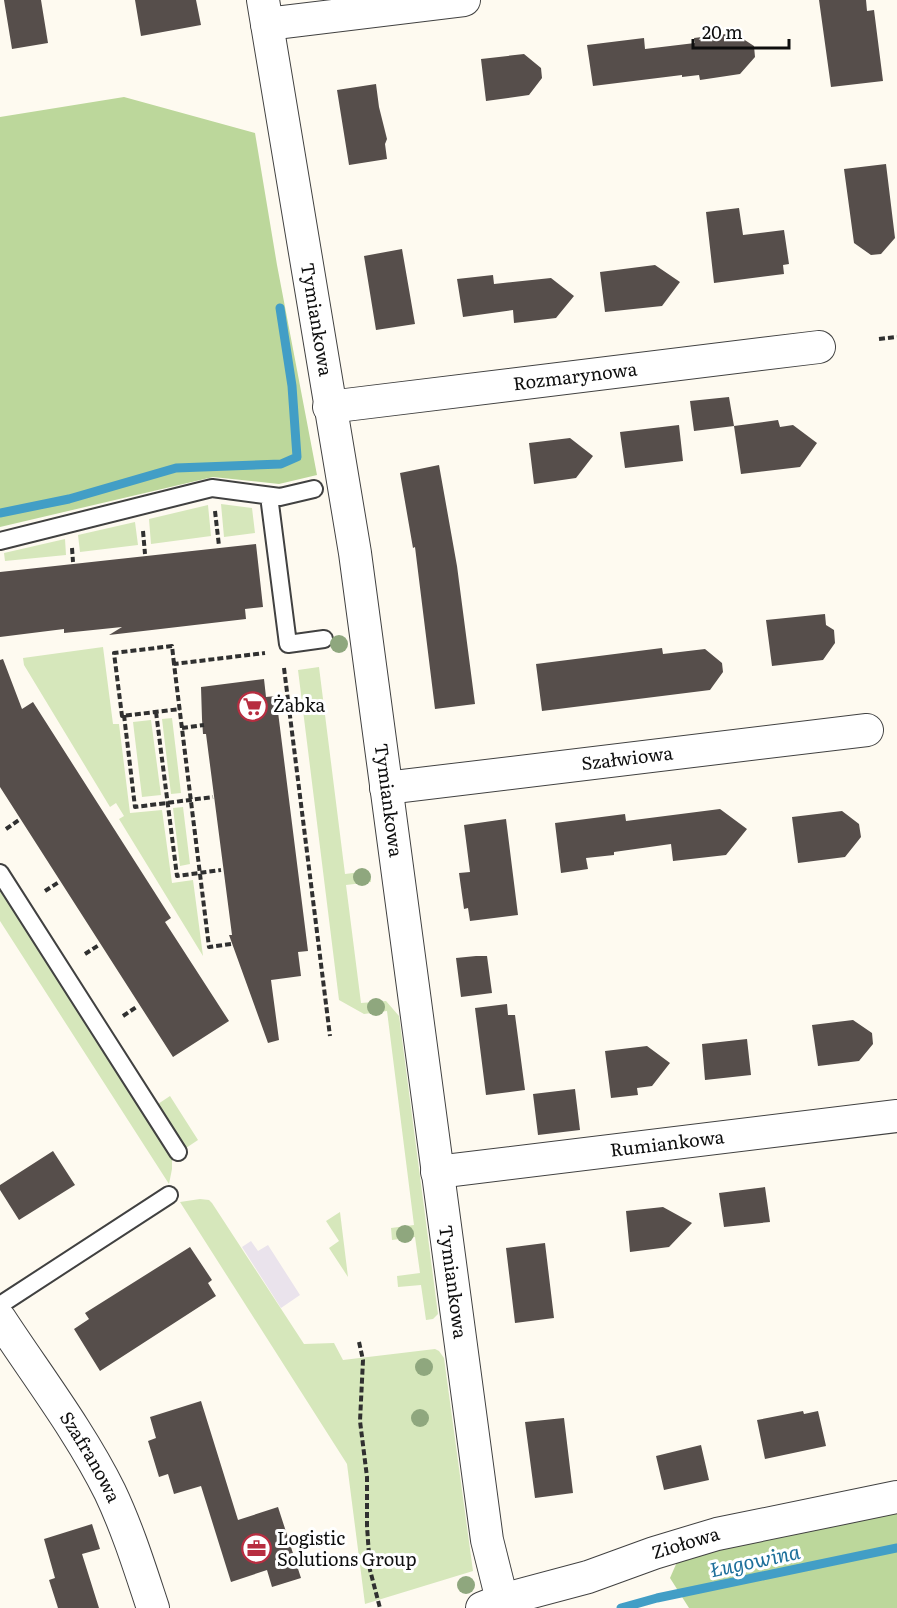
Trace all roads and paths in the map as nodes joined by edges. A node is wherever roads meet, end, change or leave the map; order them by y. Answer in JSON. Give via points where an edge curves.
{"nodes":[{"id":1,"x":464,"y":0,"type":"edge"},
{"id":2,"x":265,"y":12,"type":"edge"},
{"id":3,"x":897,"y":337,"type":"edge"},
{"id":4,"x":879,"y":339,"type":"dead end"},
{"id":5,"x":819,"y":347,"type":"dead end"},
{"id":6,"x":329,"y":407,"type":"junction"},
{"id":7,"x":212,"y":488,"type":"junction"},
{"id":8,"x":314,"y":489,"type":"dead end"},
{"id":9,"x":269,"y":496,"type":"junction"},
{"id":10,"x":0,"y":541,"type":"edge"},
{"id":11,"x":219,"y":546,"type":"dead end"},
{"id":12,"x":324,"y":639,"type":"dead end"},
{"id":13,"x":272,"y":652,"type":"dead end"},
{"id":14,"x":284,"y":662,"type":"dead end"},
{"id":15,"x":174,"y":664,"type":"junction"},
{"id":16,"x":180,"y":708,"type":"junction"},
{"id":17,"x":156,"y":711,"type":"junction"},
{"id":18,"x":124,"y":715,"type":"junction"},
{"id":19,"x":204,"y":725,"type":"dead end"},
{"id":20,"x":182,"y":728,"type":"junction"},
{"id":21,"x":867,"y":730,"type":"dead end"},
{"id":22,"x":386,"y":788,"type":"junction"},
{"id":23,"x":213,"y":797,"type":"dead end"},
{"id":24,"x":191,"y":800,"type":"junction"},
{"id":25,"x":167,"y":803,"type":"junction"},
{"id":26,"x":19,"y":820,"type":"dead end"},
{"id":27,"x":6,"y":829,"type":"dead end"},
{"id":28,"x":221,"y":870,"type":"dead end"},
{"id":29,"x":0,"y":873,"type":"edge"},
{"id":30,"x":200,"y":873,"type":"junction"},
{"id":31,"x":59,"y":882,"type":"dead end"},
{"id":32,"x":45,"y":891,"type":"dead end"},
{"id":33,"x":231,"y":944,"type":"dead end"},
{"id":34,"x":99,"y":945,"type":"dead end"},
{"id":35,"x":85,"y":954,"type":"dead end"},
{"id":36,"x":138,"y":1006,"type":"dead end"},
{"id":37,"x":123,"y":1016,"type":"dead end"},
{"id":38,"x":330,"y":1036,"type":"dead end"},
{"id":39,"x":897,"y":1116,"type":"edge"},
{"id":40,"x":178,"y":1152,"type":"dead end"},
{"id":41,"x":437,"y":1172,"type":"junction"},
{"id":42,"x":168,"y":1195,"type":"dead end"},
{"id":43,"x":0,"y":1305,"type":"edge"},
{"id":44,"x":0,"y":1319,"type":"edge"},
{"id":45,"x":359,"y":1342,"type":"dead end"},
{"id":46,"x":897,"y":1497,"type":"edge"},
{"id":47,"x":492,"y":1604,"type":"edge"},
{"id":48,"x":153,"y":1608,"type":"edge"},
{"id":49,"x":380,"y":1608,"type":"edge"}],
"edges":[{"from":1,"to":2,"type":"street"},
{"from":2,"to":6,"type":"street","name":"Tymiankowa"},
{"from":3,"to":4,"type":"path"},
{"from":5,"to":6,"type":"street","name":"Rozmarynowa"},
{"from":6,"to":22,"type":"street","name":"Tymiankowa","via":[[355,553]]},
{"from":7,"to":9,"type":"lane"},
{"from":7,"to":10,"type":"lane"},
{"from":7,"to":11,"type":"path"},
{"from":8,"to":9,"type":"lane"},
{"from":9,"to":12,"type":"lane","via":[[288,644]]},
{"from":13,"to":15,"type":"path"},
{"from":14,"to":38,"type":"path"},
{"from":15,"to":16,"type":"path"},
{"from":15,"to":18,"type":"path","via":[[172,646],[114,653]]},
{"from":16,"to":17,"type":"path"},
{"from":16,"to":20,"type":"path"},
{"from":17,"to":18,"type":"path"},
{"from":17,"to":25,"type":"path"},
{"from":18,"to":25,"type":"path","via":[[135,807]]},
{"from":19,"to":20,"type":"path"},
{"from":20,"to":24,"type":"path"},
{"from":21,"to":22,"type":"street","name":"Szałwiowa"},
{"from":22,"to":41,"type":"street","name":"Tymiankowa"},
{"from":23,"to":24,"type":"path"},
{"from":24,"to":25,"type":"path"},
{"from":24,"to":30,"type":"path"},
{"from":25,"to":30,"type":"path","via":[[177,876]]},
{"from":26,"to":27,"type":"path"},
{"from":28,"to":30,"type":"path"},
{"from":29,"to":40,"type":"lane"},
{"from":30,"to":33,"type":"path","via":[[209,946]]},
{"from":31,"to":32,"type":"path"},
{"from":34,"to":35,"type":"path"},
{"from":36,"to":37,"type":"path"},
{"from":39,"to":41,"type":"street","name":"Rumiankowa"},
{"from":41,"to":47,"type":"street","name":"Tymiankowa","via":[[487,1540]]},
{"from":42,"to":43,"type":"lane"},
{"from":44,"to":48,"type":"street","name":"Szafranowa","via":[[110,1492]]},
{"from":45,"to":49,"type":"path","via":[[363,1360],[360,1421],[368,1477],[369,1559]]},
{"from":46,"to":47,"type":"street","name":"Ziołowa","via":[[717,1534]]}]}
